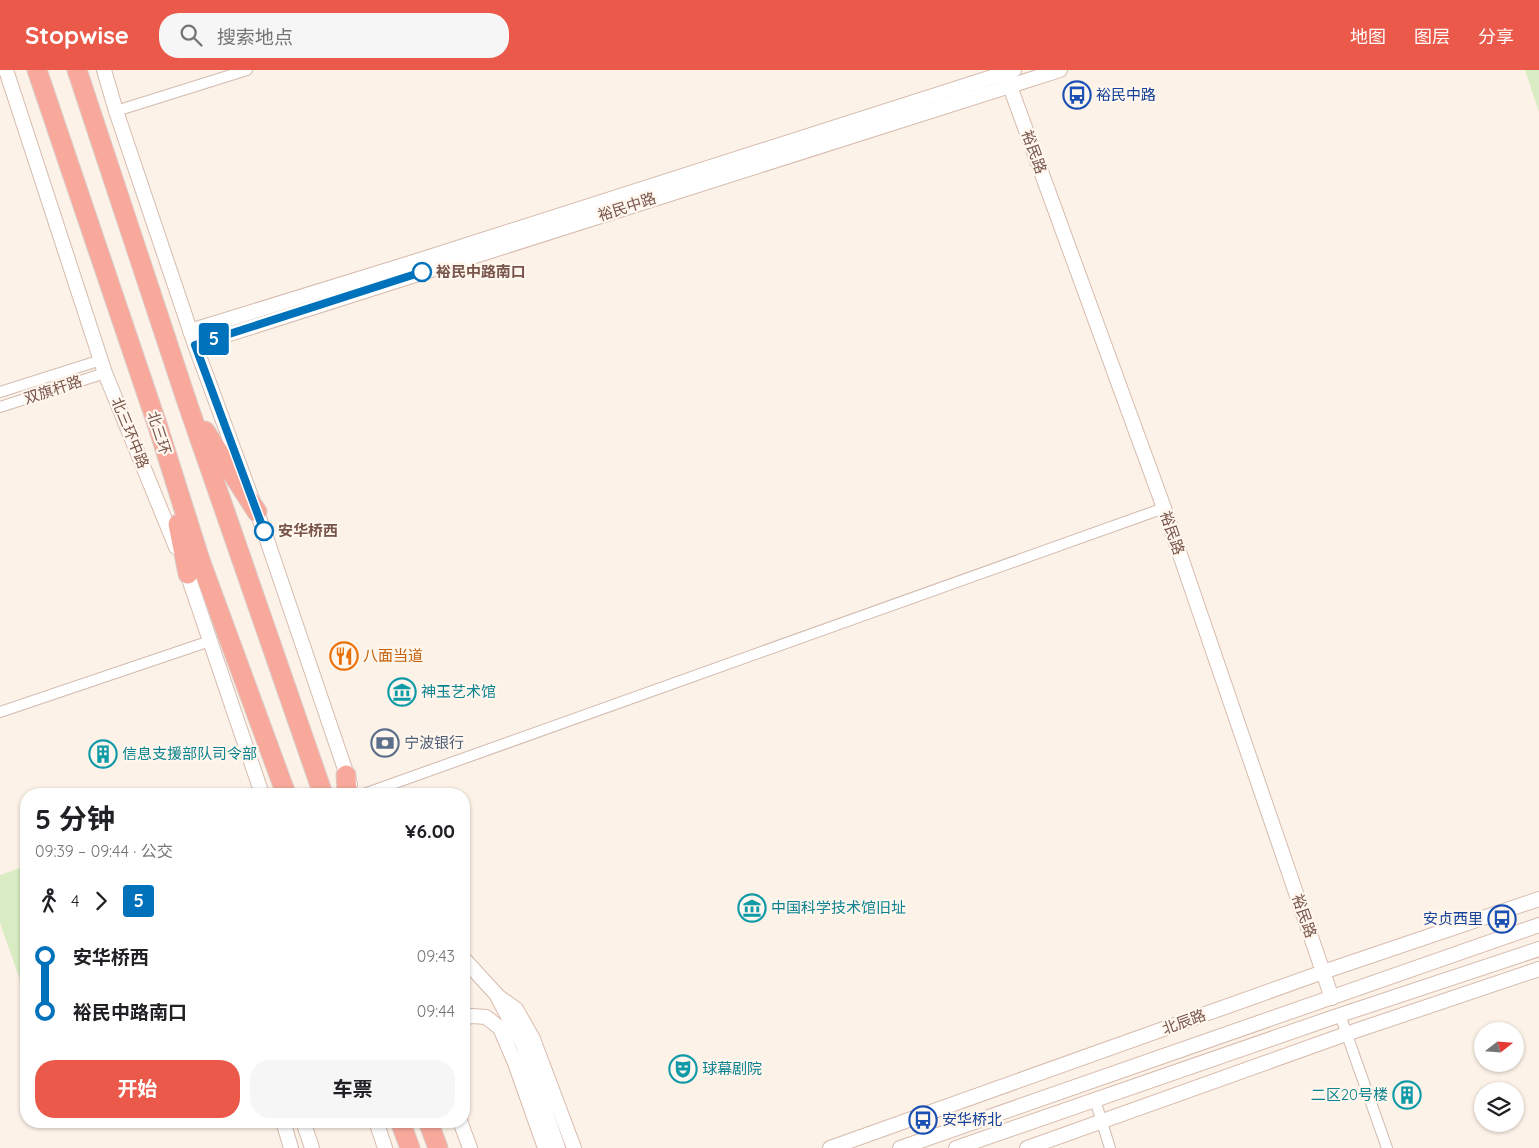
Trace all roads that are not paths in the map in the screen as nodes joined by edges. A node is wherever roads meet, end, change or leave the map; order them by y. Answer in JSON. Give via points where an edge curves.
{"nodes":[{"id":1,"x":6,"y":70,"type":"edge"},
{"id":2,"x":37,"y":70,"type":"edge"},
{"id":3,"x":77,"y":70,"type":"edge"},
{"id":4,"x":82,"y":70,"type":"edge"},
{"id":5,"x":104,"y":70,"type":"edge"},
{"id":6,"x":247,"y":70,"type":"edge"},
{"id":7,"x":1060,"y":70,"type":"edge"},
{"id":8,"x":1008,"y":75,"type":"edge"},
{"id":9,"x":116,"y":111,"type":"junction"},
{"id":10,"x":92,"y":113,"type":"junction"},
{"id":11,"x":190,"y":331,"type":"junction"},
{"id":12,"x":195,"y":345,"type":"junction"},
{"id":13,"x":101,"y":360,"type":"junction"},
{"id":14,"x":105,"y":373,"type":"junction"},
{"id":15,"x":0,"y":392,"type":"edge"},
{"id":16,"x":188,"y":405,"type":"junction"},
{"id":17,"x":0,"y":407,"type":"edge"},
{"id":18,"x":158,"y":427,"type":"junction"},
{"id":19,"x":1164,"y":508,"type":"junction"},
{"id":20,"x":256,"y":512,"type":"junction"},
{"id":21,"x":188,"y":574,"type":"junction"},
{"id":22,"x":210,"y":641,"type":"junction"},
{"id":23,"x":0,"y":712,"type":"edge"},
{"id":24,"x":346,"y":775,"type":"junction"},
{"id":25,"x":260,"y":788,"type":"edge"},
{"id":26,"x":284,"y":788,"type":"edge"},
{"id":27,"x":321,"y":788,"type":"edge"},
{"id":28,"x":347,"y":788,"type":"edge"},
{"id":29,"x":352,"y":788,"type":"edge"},
{"id":30,"x":381,"y":788,"type":"edge"},
{"id":31,"x":1539,"y":898,"type":"edge"},
{"id":32,"x":1539,"y":925,"type":"edge"},
{"id":33,"x":1539,"y":949,"type":"edge"},
{"id":34,"x":470,"y":966,"type":"edge"},
{"id":35,"x":1539,"y":969,"type":"edge"},
{"id":36,"x":1323,"y":972,"type":"junction"},
{"id":37,"x":496,"y":994,"type":"junction"},
{"id":38,"x":1332,"y":998,"type":"junction"},
{"id":39,"x":1340,"y":1015,"type":"junction"},
{"id":40,"x":470,"y":1016,"type":"edge"},
{"id":41,"x":1346,"y":1034,"type":"junction"},
{"id":42,"x":1095,"y":1100,"type":"junction"},
{"id":43,"x":1102,"y":1122,"type":"junction"},
{"id":44,"x":284,"y":1128,"type":"edge"},
{"id":45,"x":296,"y":1128,"type":"edge"},
{"id":46,"x":305,"y":1128,"type":"edge"},
{"id":47,"x":378,"y":1128,"type":"edge"},
{"id":48,"x":403,"y":1128,"type":"edge"},
{"id":49,"x":431,"y":1128,"type":"edge"},
{"id":50,"x":463,"y":1128,"type":"edge"},
{"id":51,"x":291,"y":1148,"type":"edge"},
{"id":52,"x":303,"y":1148,"type":"edge"},
{"id":53,"x":312,"y":1148,"type":"edge"},
{"id":54,"x":385,"y":1148,"type":"edge"},
{"id":55,"x":410,"y":1148,"type":"edge"},
{"id":56,"x":438,"y":1148,"type":"edge"},
{"id":57,"x":470,"y":1148,"type":"edge"},
{"id":58,"x":546,"y":1148,"type":"edge"},
{"id":59,"x":558,"y":1148,"type":"edge"},
{"id":60,"x":574,"y":1148,"type":"edge"},
{"id":61,"x":830,"y":1148,"type":"edge"},
{"id":62,"x":900,"y":1148,"type":"edge"},
{"id":63,"x":956,"y":1148,"type":"edge"},
{"id":64,"x":1027,"y":1148,"type":"edge"},
{"id":65,"x":1110,"y":1148,"type":"edge"},
{"id":66,"x":1387,"y":1148,"type":"edge"}],
"edges":[{"from":1,"to":13,"type":"street","name":"北三环中路"},
{"from":2,"to":18,"type":"highway","name":"北三环"},
{"from":3,"to":10,"type":"highway"},
{"from":4,"to":10,"type":"highway"},
{"from":5,"to":9,"type":"street"},
{"from":6,"to":9,"type":"street"},
{"from":7,"to":8,"type":"street","name":"裕民中路"},
{"from":8,"to":11,"type":"street","name":"裕民中路"},
{"from":8,"to":12,"type":"street","name":"裕民中路"},
{"from":8,"to":19,"type":"street","name":"裕民路"},
{"from":9,"to":11,"type":"street"},
{"from":10,"to":16,"type":"highway"},
{"from":11,"to":12,"type":"street"},
{"from":12,"to":20,"type":"street"},
{"from":13,"to":14,"type":"street","name":"北三环中路"},
{"from":13,"to":15,"type":"street"},
{"from":14,"to":17,"type":"street","name":"双旗杆路"},
{"from":14,"to":21,"type":"street","name":"北三环中路"},
{"from":16,"to":20,"type":"highway"},
{"from":16,"to":27,"type":"highway"},
{"from":18,"to":21,"type":"highway"},
{"from":18,"to":26,"type":"highway","name":"北三环","via":[[200,560]]},
{"from":19,"to":30,"type":"street"},
{"from":19,"to":36,"type":"street","name":"裕民路"},
{"from":20,"to":24,"type":"street"},
{"from":21,"to":22,"type":"street","name":"北三环中路"},
{"from":22,"to":23,"type":"street"},
{"from":22,"to":25,"type":"street","name":"北三环中路"},
{"from":24,"to":28,"type":"highway"},
{"from":24,"to":29,"type":"street"},
{"from":31,"to":36,"type":"street","name":"北辰路"},
{"from":32,"to":38,"type":"street","name":"北辰路"},
{"from":33,"to":39,"type":"street"},
{"from":34,"to":37,"type":"street"},
{"from":35,"to":41,"type":"street"},
{"from":36,"to":38,"type":"street","name":"裕民路"},
{"from":36,"to":61,"type":"street","name":"北辰路"},
{"from":37,"to":59,"type":"street","via":[[523,1045]]},
{"from":37,"to":60,"type":"street","via":[[516,1009],[533,1039]]},
{"from":38,"to":62,"type":"street","name":"北辰路"},
{"from":39,"to":41,"type":"street"},
{"from":39,"to":42,"type":"street"},
{"from":40,"to":58,"type":"street","via":[[486,1017],[500,1028]]},
{"from":41,"to":43,"type":"street"},
{"from":41,"to":66,"type":"street"},
{"from":42,"to":43,"type":"street"},
{"from":42,"to":63,"type":"street"},
{"from":43,"to":64,"type":"street"},
{"from":43,"to":65,"type":"street"},
{"from":44,"to":51,"type":"street"},
{"from":45,"to":52,"type":"street"},
{"from":46,"to":53,"type":"street"},
{"from":47,"to":54,"type":"street"},
{"from":48,"to":55,"type":"highway"},
{"from":49,"to":56,"type":"highway"},
{"from":50,"to":57,"type":"street"}]}
